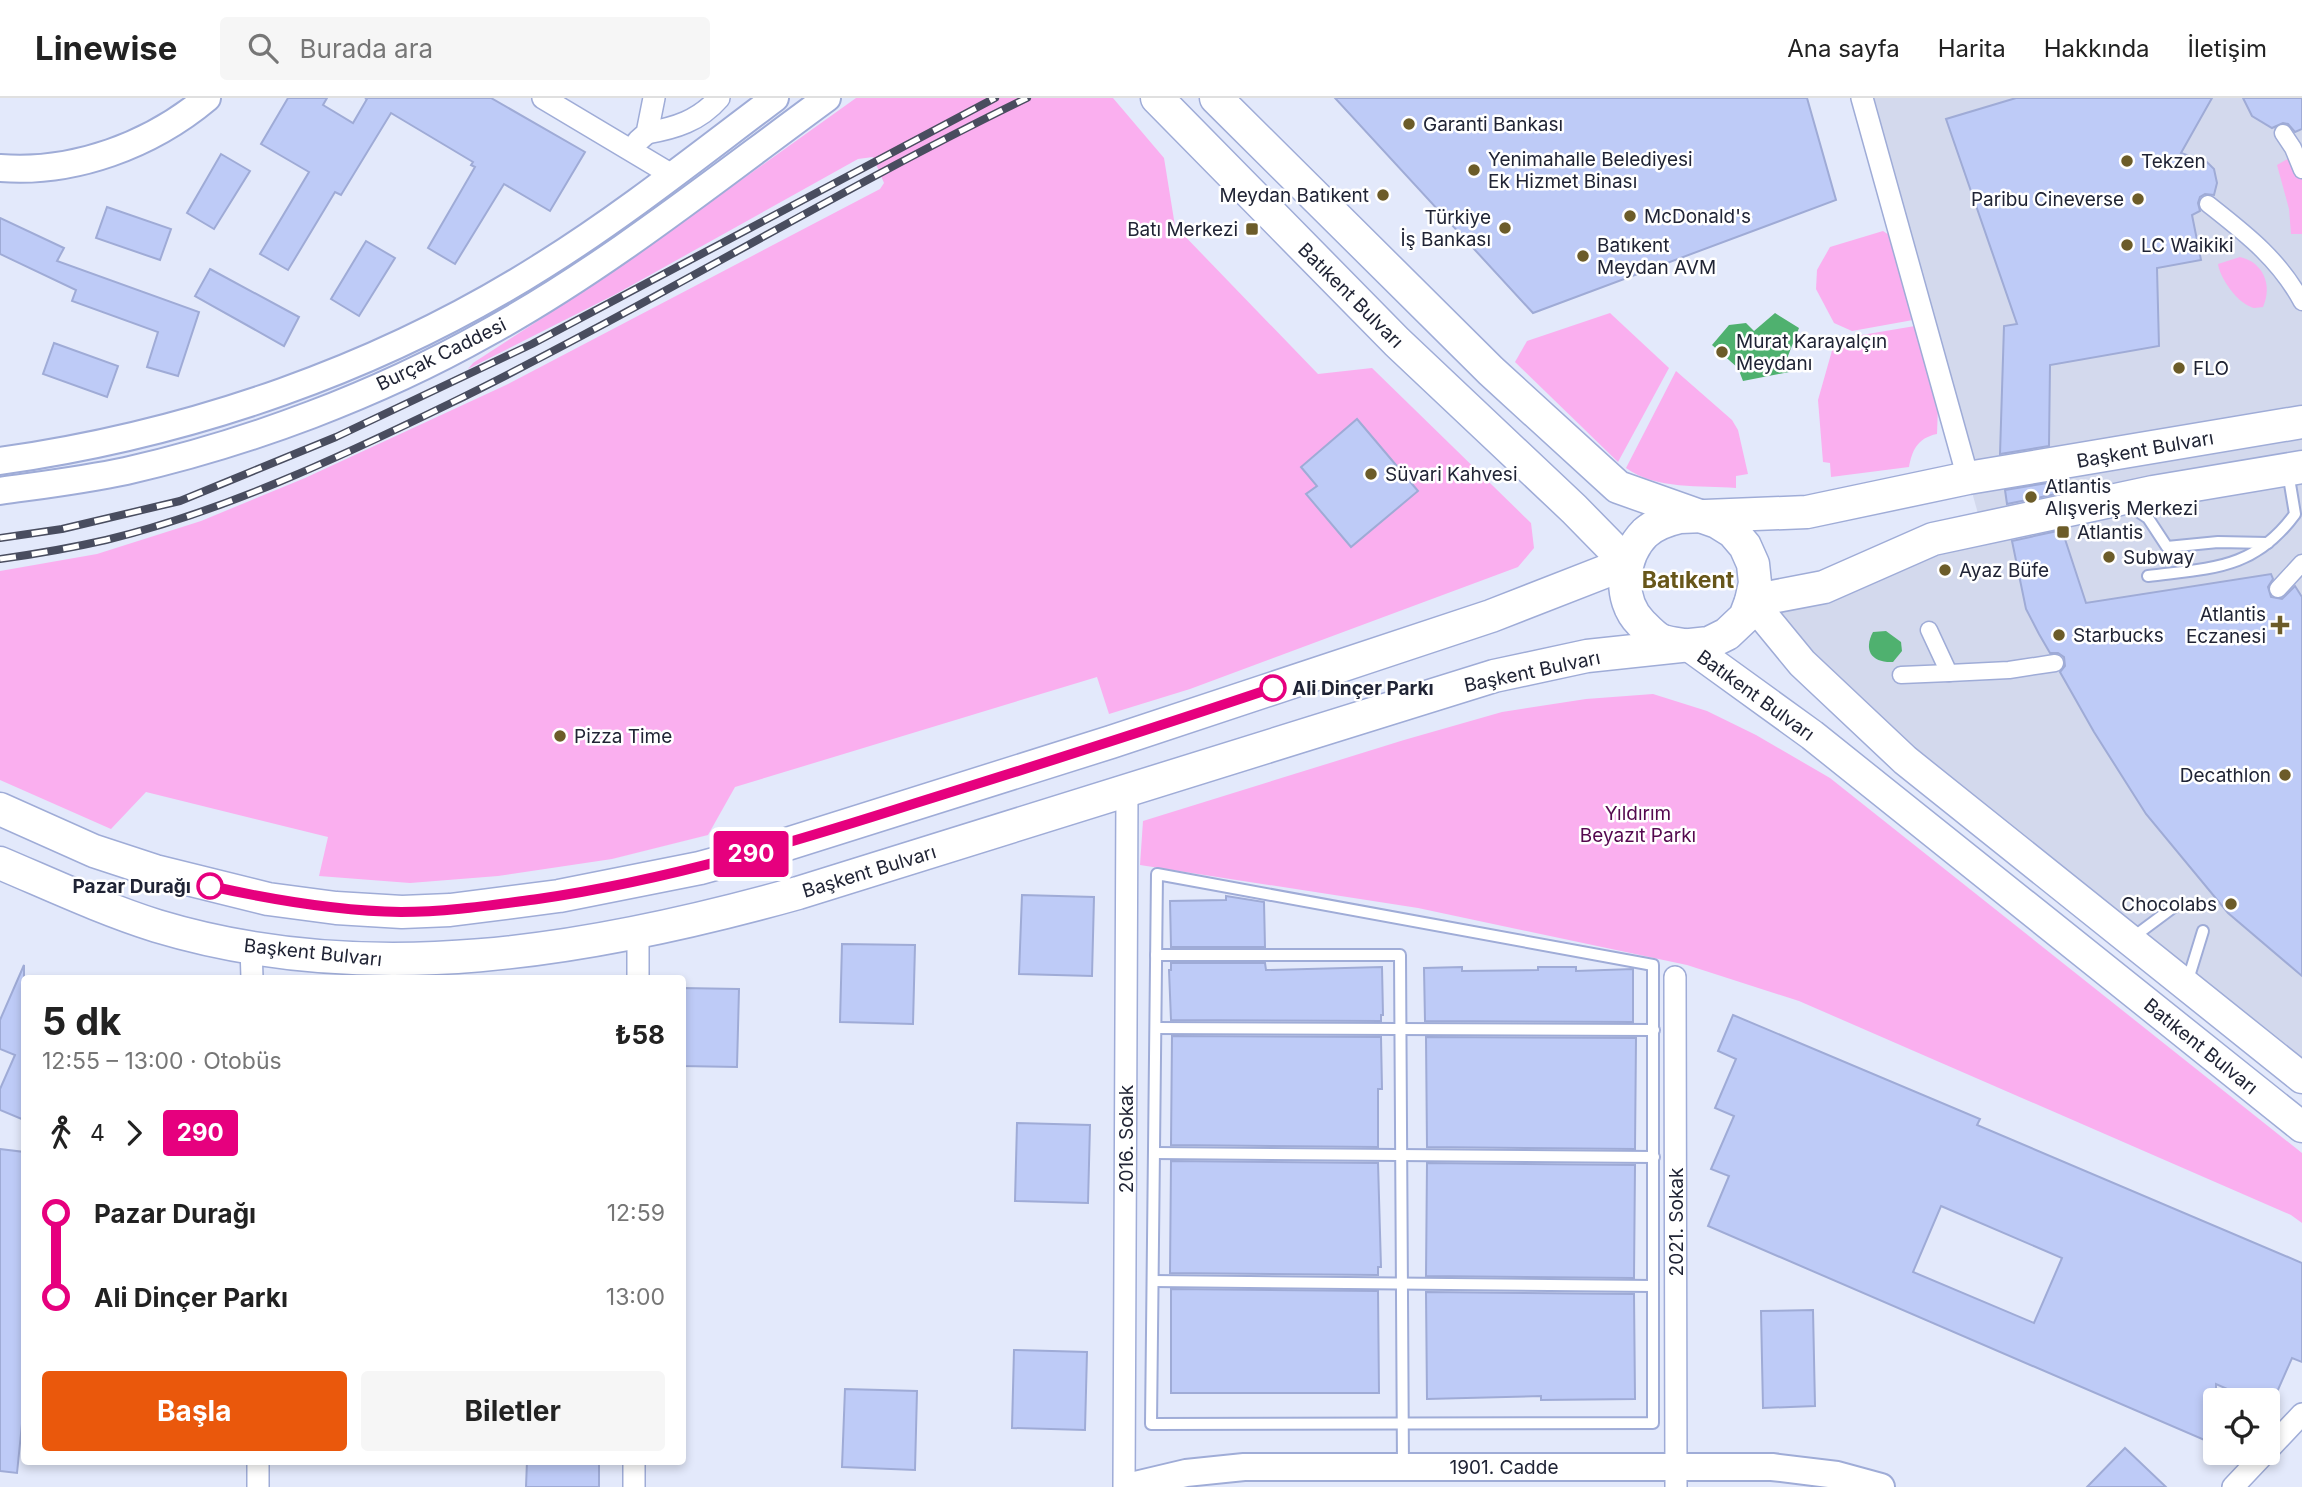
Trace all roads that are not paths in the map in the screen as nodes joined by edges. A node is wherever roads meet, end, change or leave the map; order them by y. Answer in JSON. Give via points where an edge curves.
{"nodes":[{"id":1,"x":207,"y":98,"type":"edge"},
{"id":2,"x":543,"y":98,"type":"edge"},
{"id":3,"x":654,"y":98,"type":"edge"},
{"id":4,"x":719,"y":98,"type":"edge"},
{"id":5,"x":775,"y":98,"type":"edge"},
{"id":6,"x":827,"y":98,"type":"edge"},
{"id":7,"x":1157,"y":98,"type":"edge"},
{"id":8,"x":1216,"y":98,"type":"edge"},
{"id":9,"x":1862,"y":98,"type":"edge"},
{"id":10,"x":647,"y":133,"type":"junction"},
{"id":11,"x":2283,"y":133,"type":"dead end"},
{"id":12,"x":628,"y":149,"type":"junction"},
{"id":13,"x":0,"y":168,"type":"edge"},
{"id":14,"x":2302,"y":170,"type":"edge"},
{"id":15,"x":671,"y":175,"type":"junction"},
{"id":16,"x":2208,"y":204,"type":"dead end"},
{"id":17,"x":2302,"y":302,"type":"edge"},
{"id":18,"x":2302,"y":422,"type":"edge"},
{"id":19,"x":0,"y":461,"type":"edge"},
{"id":20,"x":2295,"y":468,"type":"edge"},
{"id":21,"x":1968,"y":478,"type":"junction"},
{"id":22,"x":0,"y":491,"type":"edge"},
{"id":23,"x":2121,"y":499,"type":"junction"},
{"id":24,"x":1698,"y":516,"type":"junction"},
{"id":25,"x":2269,"y":543,"type":"junction"},
{"id":26,"x":1627,"y":563,"type":"junction"},
{"id":27,"x":2302,"y":563,"type":"edge"},
{"id":28,"x":2148,"y":576,"type":"dead end"},
{"id":29,"x":2278,"y":589,"type":"dead end"},
{"id":30,"x":1751,"y":601,"type":"junction"},
{"id":31,"x":1929,"y":630,"type":"dead end"},
{"id":32,"x":1689,"y":646,"type":"junction"},
{"id":33,"x":2055,"y":663,"type":"dead end"},
{"id":34,"x":1949,"y":673,"type":"junction"},
{"id":35,"x":1901,"y":675,"type":"dead end"},
{"id":36,"x":1127,"y":790,"type":"junction"},
{"id":37,"x":0,"y":809,"type":"edge"},
{"id":38,"x":0,"y":863,"type":"edge"},
{"id":39,"x":2175,"y":906,"type":"dead end"},
{"id":40,"x":2203,"y":931,"type":"dead end"},
{"id":41,"x":638,"y":932,"type":"junction"},
{"id":42,"x":2130,"y":940,"type":"junction"},
{"id":43,"x":251,"y":947,"type":"junction"},
{"id":44,"x":1156,"y":956,"type":"junction"},
{"id":45,"x":251,"y":975,"type":"edge"},
{"id":46,"x":638,"y":975,"type":"edge"},
{"id":47,"x":1675,"y":977,"type":"dead end"},
{"id":48,"x":2186,"y":985,"type":"junction"},
{"id":49,"x":1156,"y":1028,"type":"junction"},
{"id":50,"x":1400,"y":1030,"type":"junction"},
{"id":51,"x":1654,"y":1030,"type":"junction"},
{"id":52,"x":2302,"y":1078,"type":"edge"},
{"id":53,"x":2302,"y":1127,"type":"edge"},
{"id":54,"x":1155,"y":1153,"type":"junction"},
{"id":55,"x":1401,"y":1156,"type":"junction"},
{"id":56,"x":1654,"y":1157,"type":"junction"},
{"id":57,"x":1153,"y":1281,"type":"junction"},
{"id":58,"x":1402,"y":1283,"type":"junction"},
{"id":59,"x":1653,"y":1286,"type":"junction"},
{"id":60,"x":2302,"y":1414,"type":"edge"},
{"id":61,"x":1403,"y":1424,"type":"junction"},
{"id":62,"x":2280,"y":1437,"type":"edge"},
{"id":63,"x":257,"y":1465,"type":"edge"},
{"id":64,"x":634,"y":1465,"type":"edge"},
{"id":65,"x":2254,"y":1465,"type":"edge"},
{"id":66,"x":1404,"y":1467,"type":"junction"},
{"id":67,"x":1676,"y":1477,"type":"edge"},
{"id":68,"x":258,"y":1487,"type":"edge"},
{"id":69,"x":634,"y":1487,"type":"edge"},
{"id":70,"x":1126,"y":1487,"type":"edge"},
{"id":71,"x":1881,"y":1487,"type":"edge"},
{"id":72,"x":2233,"y":1487,"type":"edge"}],
"edges":[{"from":1,"to":13,"type":"street","via":[[171,125],[127,148],[58,165]]},
{"from":2,"to":12,"type":"street"},
{"from":3,"to":10,"type":"street"},
{"from":4,"to":10,"type":"street","via":[[685,124]]},
{"from":5,"to":15,"type":"street","name":"Burçak Caddesi"},
{"from":6,"to":22,"type":"street","name":"Burçak Caddesi","via":[[598,264],[441,357],[320,410],[195,453],[102,475]]},
{"from":7,"to":26,"type":"main road","name":"Batıkent Bulvarı","via":[[1397,342]]},
{"from":8,"to":24,"type":"main road","via":[[1491,371],[1618,487]]},
{"from":9,"to":21,"type":"street"},
{"from":10,"to":12,"type":"street"},
{"from":11,"to":14,"type":"street"},
{"from":12,"to":15,"type":"street"},
{"from":15,"to":19,"type":"street","name":"Burçak Caddesi","via":[[543,265],[365,358],[228,411],[165,429]]},
{"from":16,"to":17,"type":"street","via":[[2273,258]]},
{"from":18,"to":21,"type":"main road","name":"Başkent Bulvarı"},
{"from":20,"to":23,"type":"main road"},
{"from":20,"to":25,"type":"lane","via":[[2295,514]]},
{"from":21,"to":24,"type":"main road","name":"Başkent Bulvarı","via":[[1807,512]]},
{"from":23,"to":25,"type":"lane","via":[[2148,518],[2167,547]]},
{"from":23,"to":30,"type":"main road","via":[[1933,539],[1824,587]]},
{"from":24,"to":26,"type":"main road","via":[[1680,516],[1654,527],[1635,546]]},
{"from":24,"to":30,"type":"main road","via":[[1717,522],[1745,547],[1754,573]]},
{"from":25,"to":28,"type":"lane","via":[[2228,565]]},
{"from":26,"to":32,"type":"main road","name":"Batıkent Bulvarı","via":[[1626,592],[1637,620],[1661,640]]},
{"from":26,"to":37,"type":"main road","via":[[1465,624],[784,845],[679,873],[559,896],[402,912],[268,899],[167,875],[93,851]]},
{"from":27,"to":29,"type":"street"},
{"from":30,"to":32,"type":"main road","via":[[1745,617],[1727,634]]},
{"from":30,"to":42,"type":"main road","name":"Batıkent Bulvarı","via":[[1802,663],[1905,760]]},
{"from":31,"to":34,"type":"street"},
{"from":32,"to":36,"type":"main road","name":"Başkent Bulvarı","via":[[1587,656],[1494,676]]},
{"from":32,"to":53,"type":"main road","name":"Batıkent Bulvarı","via":[[1812,735]]},
{"from":33,"to":34,"type":"street"},
{"from":34,"to":35,"type":"street"},
{"from":36,"to":41,"type":"main road","name":"Başkent Bulvarı","via":[[798,893]]},
{"from":36,"to":70,"type":"street","name":"2016. Sokak"},
{"from":38,"to":43,"type":"main road","name":"Başkent Bulvarı","via":[[158,926]]},
{"from":39,"to":42,"type":"lane"},
{"from":40,"to":48,"type":"lane"},
{"from":41,"to":43,"type":"main road","name":"Başkent Bulvarı","via":[[442,959],[330,957]]},
{"from":41,"to":46,"type":"street"},
{"from":42,"to":48,"type":"main road","name":"Batıkent Bulvarı"},
{"from":43,"to":45,"type":"street"},
{"from":44,"to":49,"type":"lane"},
{"from":44,"to":50,"type":"lane","via":[[1400,955]]},
{"from":44,"to":51,"type":"lane","via":[[1157,874],[1653,965]]},
{"from":47,"to":67,"type":"street","name":"2021. Sokak"},
{"from":48,"to":52,"type":"main road","name":"Batıkent Bulvarı"},
{"from":49,"to":50,"type":"lane"},
{"from":49,"to":54,"type":"lane"},
{"from":50,"to":51,"type":"lane"},
{"from":50,"to":55,"type":"lane"},
{"from":51,"to":56,"type":"lane"},
{"from":54,"to":55,"type":"lane"},
{"from":54,"to":57,"type":"lane"},
{"from":55,"to":56,"type":"lane"},
{"from":55,"to":58,"type":"lane"},
{"from":56,"to":59,"type":"lane"},
{"from":57,"to":58,"type":"lane"},
{"from":57,"to":61,"type":"lane","via":[[1151,1424]]},
{"from":58,"to":59,"type":"lane"},
{"from":58,"to":61,"type":"lane"},
{"from":59,"to":61,"type":"lane","via":[[1653,1423]]},
{"from":60,"to":62,"type":"street"},
{"from":61,"to":66,"type":"lane"},
{"from":63,"to":68,"type":"street"},
{"from":64,"to":69,"type":"street"},
{"from":65,"to":72,"type":"street"},
{"from":66,"to":67,"type":"street","name":"1901. Cadde"},
{"from":66,"to":70,"type":"street","name":"1901. Cadde","via":[[1214,1469]]},
{"from":67,"to":71,"type":"street","name":"1901. Cadde","via":[[1772,1467],[1837,1475]]}]}
